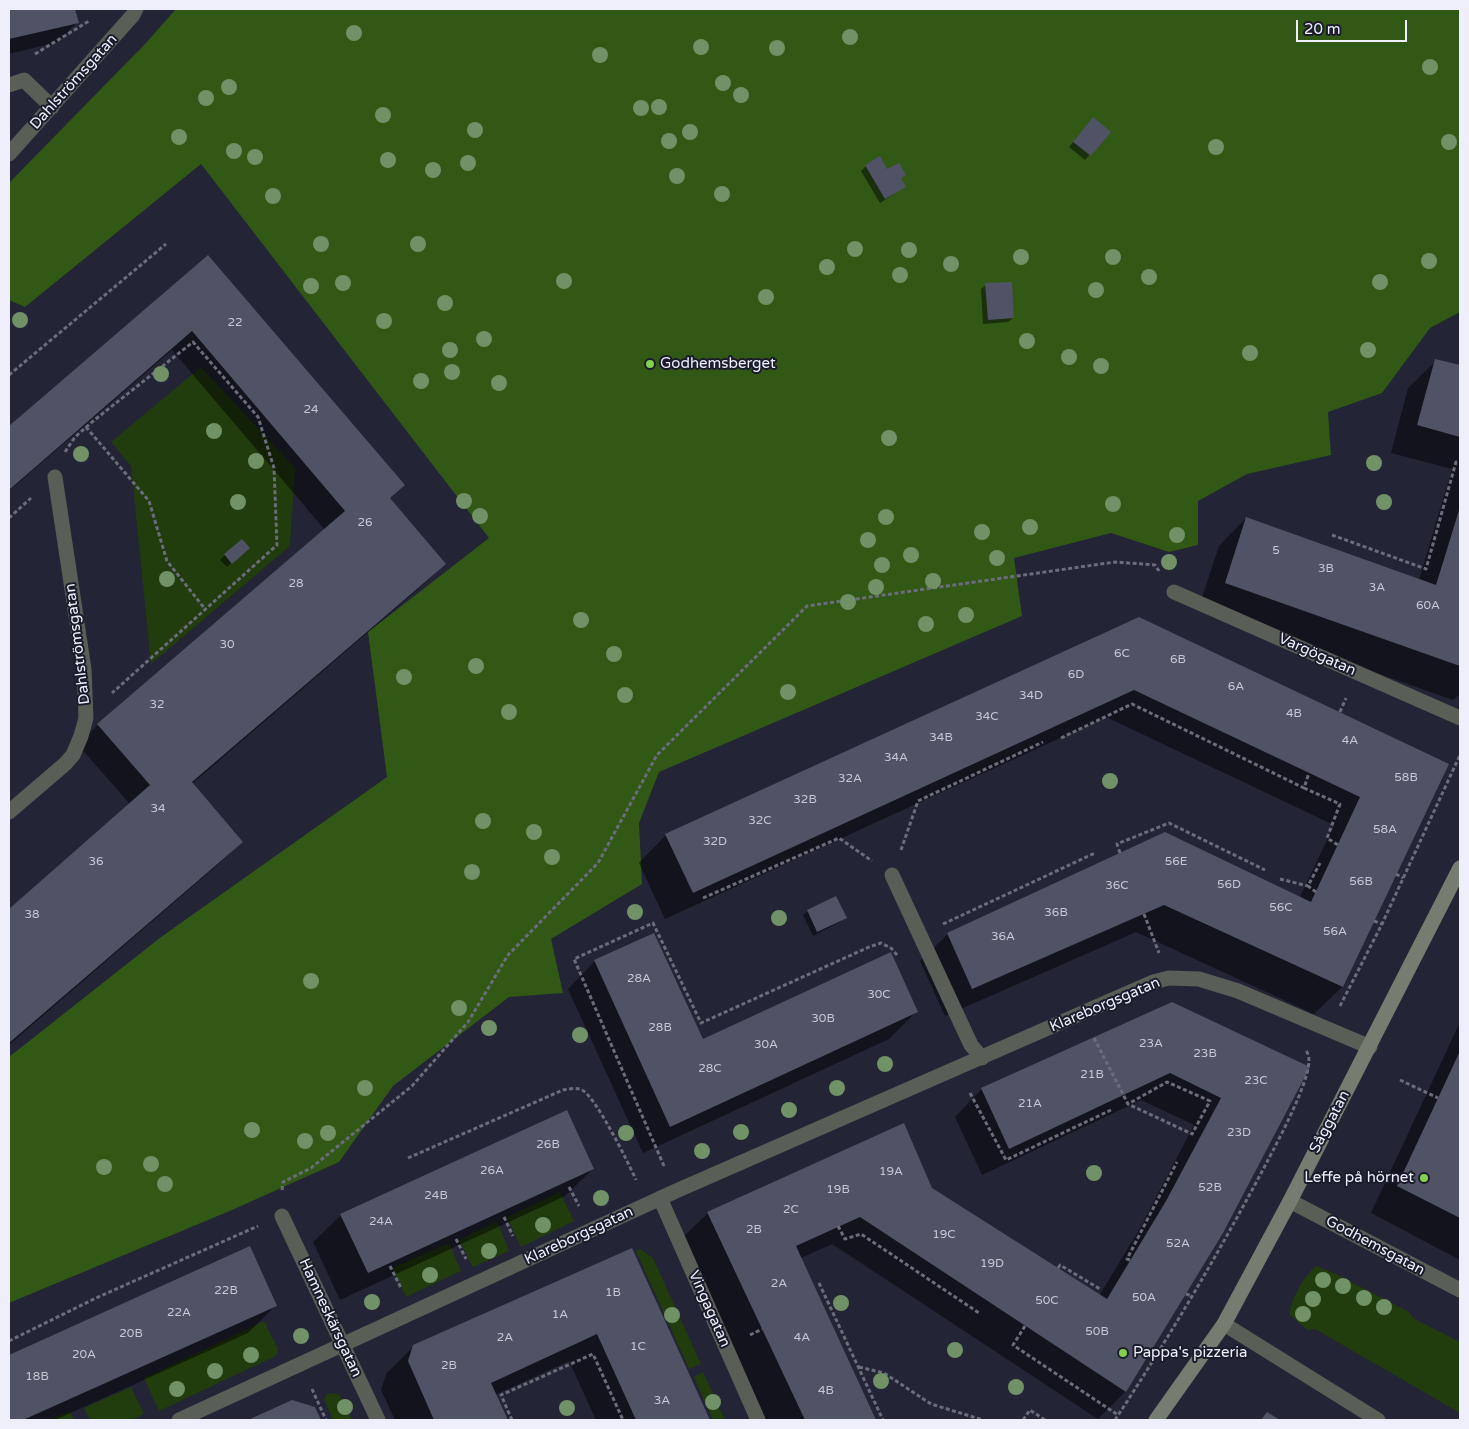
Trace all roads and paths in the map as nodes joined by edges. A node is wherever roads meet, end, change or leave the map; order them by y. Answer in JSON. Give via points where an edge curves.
{"nodes":[{"id":1,"x":136,"y":9,"type":"edge"},
{"id":2,"x":93,"y":18,"type":"dead end"},
{"id":3,"x":28,"y":58,"type":"dead end"},
{"id":4,"x":9,"y":85,"type":"edge"},
{"id":5,"x":52,"y":107,"type":"junction"},
{"id":6,"x":9,"y":154,"type":"edge"},
{"id":7,"x":166,"y":244,"type":"dead end"},
{"id":8,"x":9,"y":375,"type":"edge"},
{"id":9,"x":86,"y":427,"type":"junction"},
{"id":10,"x":1460,"y":463,"type":"edge"},
{"id":11,"x":55,"y":477,"type":"joint"},
{"id":12,"x":1332,"y":535,"type":"dead end"},
{"id":13,"x":1174,"y":592,"type":"joint"},
{"id":14,"x":205,"y":609,"type":"junction"},
{"id":15,"x":86,"y":710,"type":"junction"},
{"id":16,"x":1460,"y":718,"type":"edge"},
{"id":17,"x":1061,"y":738,"type":"dead end"},
{"id":18,"x":1043,"y":742,"type":"dead end"},
{"id":19,"x":1460,"y":755,"type":"edge"},
{"id":20,"x":1309,"y":773,"type":"dead end"},
{"id":21,"x":1304,"y":788,"type":"junction"},
{"id":22,"x":9,"y":812,"type":"edge"},
{"id":23,"x":1338,"y":845,"type":"dead end"},
{"id":24,"x":1095,"y":853,"type":"dead end"},
{"id":25,"x":1120,"y":853,"type":"dead end"},
{"id":26,"x":1320,"y":862,"type":"dead end"},
{"id":27,"x":1460,"y":868,"type":"edge"},
{"id":28,"x":1265,"y":870,"type":"dead end"},
{"id":29,"x":1396,"y":874,"type":"dead end"},
{"id":30,"x":892,"y":875,"type":"junction"},
{"id":31,"x":1403,"y":878,"type":"junction"},
{"id":32,"x":1280,"y":879,"type":"dead end"},
{"id":33,"x":1308,"y":886,"type":"junction"},
{"id":34,"x":1316,"y":892,"type":"dead end"},
{"id":35,"x":703,"y":898,"type":"dead end"},
{"id":36,"x":1144,"y":914,"type":"dead end"},
{"id":37,"x":1374,"y":921,"type":"dead end"},
{"id":38,"x":1382,"y":924,"type":"junction"},
{"id":39,"x":920,"y":935,"type":"junction"},
{"id":40,"x":1161,"y":959,"type":"dead end"},
{"id":41,"x":900,"y":962,"type":"dead end"},
{"id":42,"x":1329,"y":1029,"type":"junction"},
{"id":43,"x":1093,"y":1038,"type":"dead end"},
{"id":44,"x":1370,"y":1047,"type":"junction"},
{"id":45,"x":1305,"y":1048,"type":"dead end"},
{"id":46,"x":982,"y":1058,"type":"junction"},
{"id":47,"x":1310,"y":1058,"type":"junction"},
{"id":48,"x":1400,"y":1080,"type":"dead end"},
{"id":49,"x":966,"y":1086,"type":"dead end"},
{"id":50,"x":1438,"y":1098,"type":"dead end"},
{"id":51,"x":1128,"y":1104,"type":"junction"},
{"id":52,"x":1111,"y":1110,"type":"dead end"},
{"id":53,"x":408,"y":1158,"type":"dead end"},
{"id":54,"x":1177,"y":1162,"type":"dead end"},
{"id":55,"x":638,"y":1185,"type":"dead end"},
{"id":56,"x":676,"y":1191,"type":"junction"},
{"id":57,"x":660,"y":1198,"type":"junction"},
{"id":58,"x":1290,"y":1201,"type":"junction"},
{"id":59,"x":282,"y":1216,"type":"junction"},
{"id":60,"x":838,"y":1226,"type":"dead end"},
{"id":61,"x":1130,"y":1260,"type":"dead end"},
{"id":62,"x":390,"y":1266,"type":"dead end"},
{"id":63,"x":1058,"y":1268,"type":"dead end"},
{"id":64,"x":819,"y":1283,"type":"dead end"},
{"id":65,"x":1100,"y":1289,"type":"dead end"},
{"id":66,"x":1460,"y":1290,"type":"edge"},
{"id":67,"x":1186,"y":1294,"type":"dead end"},
{"id":68,"x":826,"y":1296,"type":"junction"},
{"id":69,"x":1192,"y":1296,"type":"junction"},
{"id":70,"x":820,"y":1299,"type":"dead end"},
{"id":71,"x":980,"y":1313,"type":"dead end"},
{"id":72,"x":404,"y":1318,"type":"junction"},
{"id":73,"x":1224,"y":1324,"type":"junction"},
{"id":74,"x":1025,"y":1326,"type":"dead end"},
{"id":75,"x":745,"y":1327,"type":"dead end"},
{"id":76,"x":762,"y":1329,"type":"dead end"},
{"id":77,"x":749,"y":1335,"type":"junction"},
{"id":78,"x":9,"y":1341,"type":"edge"},
{"id":79,"x":753,"y":1344,"type":"dead end"},
{"id":80,"x":344,"y":1345,"type":"junction"},
{"id":81,"x":858,"y":1367,"type":"junction"},
{"id":82,"x":311,"y":1387,"type":"dead end"},
{"id":83,"x":1118,"y":1415,"type":"junction"},
{"id":84,"x":179,"y":1420,"type":"edge"},
{"id":85,"x":326,"y":1420,"type":"edge"},
{"id":86,"x":378,"y":1420,"type":"edge"},
{"id":87,"x":512,"y":1420,"type":"edge"},
{"id":88,"x":623,"y":1420,"type":"edge"},
{"id":89,"x":758,"y":1420,"type":"edge"},
{"id":90,"x":882,"y":1420,"type":"edge"},
{"id":91,"x":983,"y":1420,"type":"edge"},
{"id":92,"x":1023,"y":1420,"type":"edge"},
{"id":93,"x":1045,"y":1420,"type":"edge"},
{"id":94,"x":1115,"y":1420,"type":"edge"},
{"id":95,"x":1156,"y":1420,"type":"edge"},
{"id":96,"x":1378,"y":1420,"type":"edge"}],
"edges":[{"from":1,"to":5,"type":"street","name":"Dahlströmsgatan"},
{"from":2,"to":3,"type":"path"},
{"from":4,"to":5,"type":"street","via":[[24,80]]},
{"from":5,"to":6,"type":"street","name":"Dahlströmsgatan"},
{"from":7,"to":8,"type":"path"},
{"from":9,"to":11,"type":"path","via":[[60,460]]},
{"from":9,"to":14,"type":"path","via":[[149,501],[167,561]]},
{"from":9,"to":14,"type":"path","via":[[193,342],[258,417],[274,468],[277,545]]},
{"from":10,"to":12,"type":"path","via":[[1456,462],[1426,569]]},
{"from":11,"to":15,"type":"street","name":"Dahlströmsgatan","via":[[84,669]]},
{"from":13,"to":16,"type":"street","name":"Vargögatan"},
{"from":13,"to":59,"type":"path","via":[[1155,565],[1115,562],[807,606],[657,755],[598,863],[508,955],[468,1022],[412,1086],[311,1168],[283,1182]]},
{"from":14,"to":15,"type":"path","via":[[109,696]]},
{"from":15,"to":22,"type":"street","name":"Dahlströmsgatan","via":[[73,755]]},
{"from":17,"to":21,"type":"path","via":[[1132,704]]},
{"from":18,"to":30,"type":"path","via":[[918,801]]},
{"from":19,"to":31,"type":"path"},
{"from":20,"to":21,"type":"path"},
{"from":21,"to":23,"type":"path","via":[[1340,804],[1327,838]]},
{"from":24,"to":39,"type":"path"},
{"from":25,"to":28,"type":"path","via":[[1117,844],[1169,823]]},
{"from":26,"to":33,"type":"path"},
{"from":27,"to":44,"type":"street","name":"Såggatan"},
{"from":29,"to":31,"type":"path"},
{"from":30,"to":35,"type":"path","via":[[839,838]]},
{"from":30,"to":39,"type":"street"},
{"from":31,"to":38,"type":"path"},
{"from":32,"to":33,"type":"path"},
{"from":33,"to":34,"type":"path"},
{"from":36,"to":40,"type":"path"},
{"from":37,"to":38,"type":"path"},
{"from":38,"to":42,"type":"path"},
{"from":39,"to":46,"type":"street","via":[[972,1045]]},
{"from":41,"to":56,"type":"path","via":[[892,948],[881,943],[701,1023],[652,923],[574,959]]},
{"from":42,"to":44,"type":"street","name":"Klareborgsgatan"},
{"from":42,"to":46,"type":"street","name":"Klareborgsgatan","via":[[1238,991],[1199,979],[1169,978],[1153,982]]},
{"from":42,"to":47,"type":"path"},
{"from":43,"to":51,"type":"path"},
{"from":44,"to":58,"type":"street","name":"Såggatan"},
{"from":45,"to":47,"type":"path"},
{"from":46,"to":56,"type":"street","name":"Klareborgsgatan"},
{"from":47,"to":69,"type":"path","via":[[1286,1126]]},
{"from":48,"to":50,"type":"path"},
{"from":49,"to":52,"type":"path","via":[[1006,1160]]},
{"from":51,"to":51,"type":"path","via":[[1167,1082],[1210,1101],[1192,1134]]},
{"from":53,"to":55,"type":"path","via":[[563,1090],[576,1088],[584,1091],[599,1112],[622,1149]]},
{"from":54,"to":61,"type":"path","via":[[1127,1259]]},
{"from":56,"to":57,"type":"street","name":"Klareborgsgatan"},
{"from":57,"to":72,"type":"street","name":"Klareborgsgatan"},
{"from":57,"to":89,"type":"street","name":"Vingagatan"},
{"from":58,"to":66,"type":"street","name":"Godhemsgatan"},
{"from":58,"to":73,"type":"street","name":"Såggatan"},
{"from":59,"to":78,"type":"path","via":[[96,1298]]},
{"from":59,"to":80,"type":"street","name":"Hamneskärsgatan"},
{"from":60,"to":71,"type":"path","via":[[845,1239],[861,1234]]},
{"from":62,"to":72,"type":"path","via":[[409,1305],[400,1309]]},
{"from":63,"to":65,"type":"path","via":[[1060,1265]]},
{"from":64,"to":68,"type":"path"},
{"from":67,"to":69,"type":"path"},
{"from":68,"to":70,"type":"path"},
{"from":68,"to":81,"type":"path"},
{"from":69,"to":83,"type":"path"},
{"from":72,"to":80,"type":"street","name":"Klareborgsgatan"},
{"from":73,"to":95,"type":"street","name":"Såggatan"},
{"from":73,"to":96,"type":"street"},
{"from":74,"to":83,"type":"path","via":[[1013,1344]]},
{"from":75,"to":77,"type":"path"},
{"from":76,"to":77,"type":"path"},
{"from":77,"to":79,"type":"path"},
{"from":80,"to":84,"type":"street","name":"Klareborgsgatan"},
{"from":80,"to":86,"type":"street","name":"Hamneskärsgatan"},
{"from":81,"to":90,"type":"path"},
{"from":81,"to":91,"type":"path","via":[[884,1373],[931,1404]]},
{"from":82,"to":85,"type":"path"},
{"from":83,"to":94,"type":"path"},
{"from":87,"to":88,"type":"path","via":[[501,1395],[593,1354]]},
{"from":92,"to":93,"type":"path","via":[[1030,1410]]}]}
